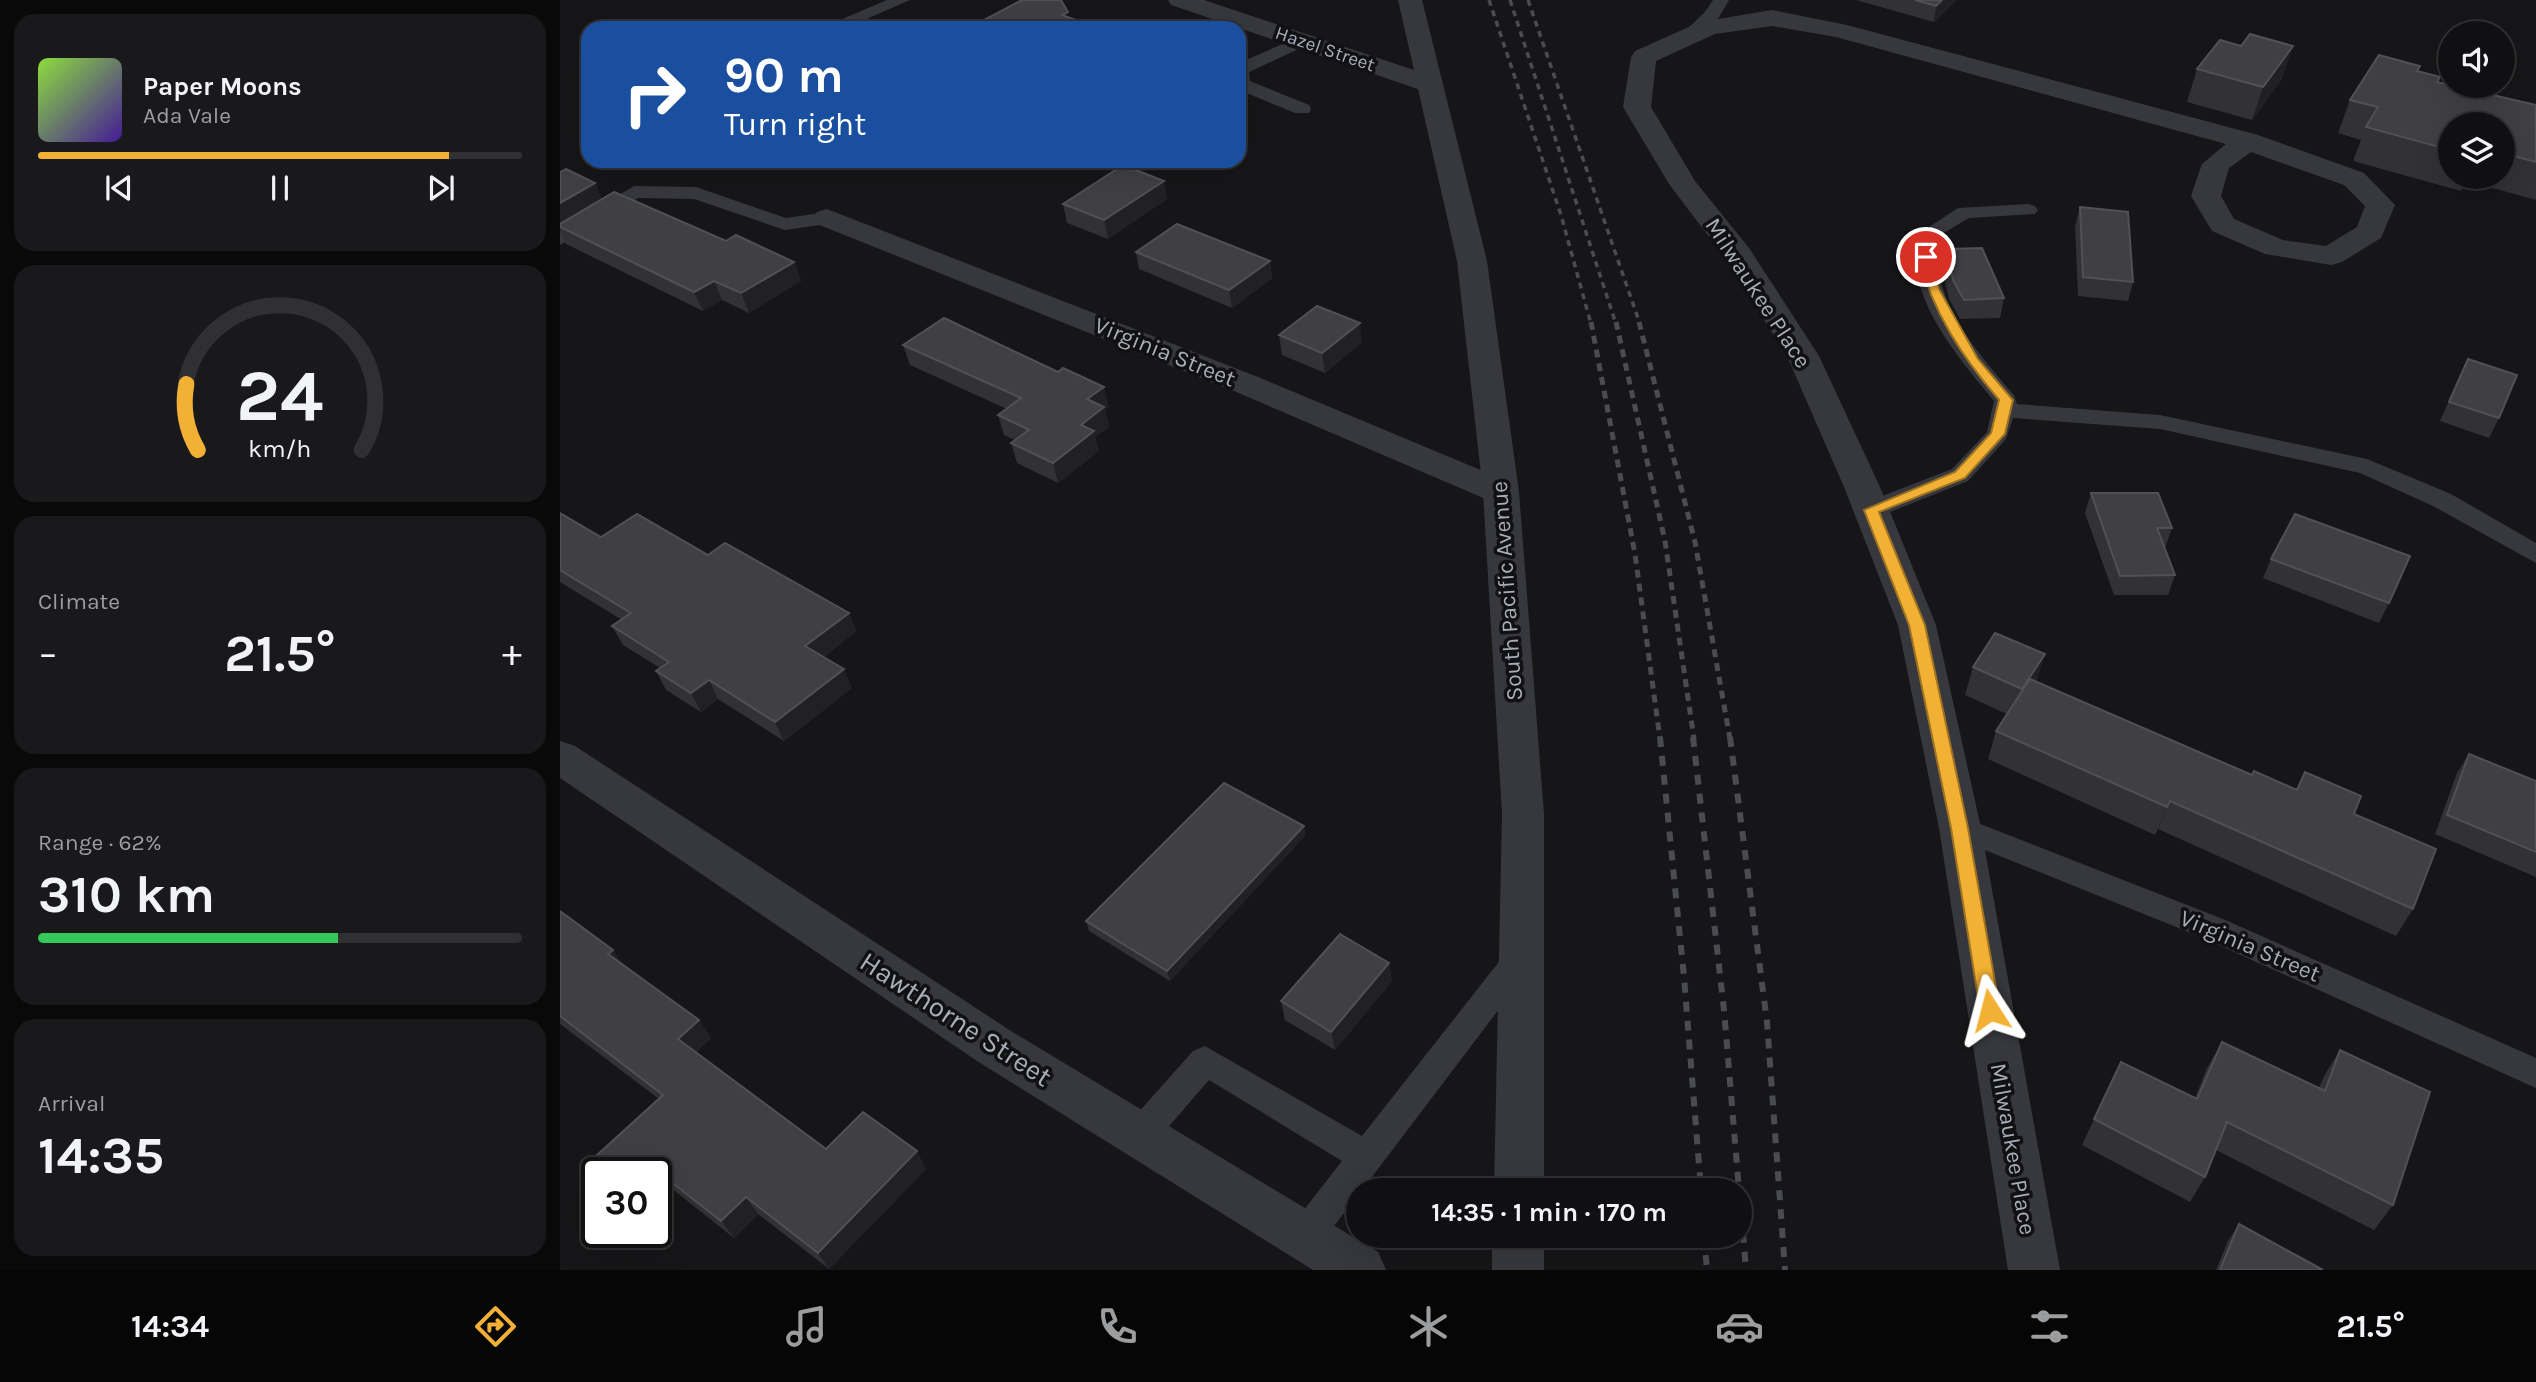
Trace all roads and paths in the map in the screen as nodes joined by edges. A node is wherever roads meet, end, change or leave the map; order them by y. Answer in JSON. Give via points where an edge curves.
{"nodes":[{"id":1,"x":902,"y":0,"type":"edge"},
{"id":2,"x":1180,"y":0,"type":"edge"},
{"id":3,"x":1410,"y":0,"type":"edge"},
{"id":4,"x":1721,"y":0,"type":"edge"},
{"id":5,"x":848,"y":21,"type":"edge"},
{"id":6,"x":1231,"y":21,"type":"edge"},
{"id":7,"x":1246,"y":27,"type":"edge"},
{"id":8,"x":1689,"y":37,"type":"junction"},
{"id":9,"x":1301,"y":41,"type":"junction"},
{"id":10,"x":1246,"y":67,"type":"edge"},
{"id":11,"x":1431,"y":85,"type":"junction"},
{"id":12,"x":1246,"y":86,"type":"edge"},
{"id":13,"x":1302,"y":109,"type":"dead end"},
{"id":14,"x":2248,"y":141,"type":"junction"},
{"id":15,"x":2028,"y":210,"type":"dead end"},
{"id":16,"x":827,"y":218,"type":"joint"},
{"id":17,"x":560,"y":239,"type":"edge"},
{"id":18,"x":2004,"y":410,"type":"junction"},
{"id":19,"x":1501,"y":492,"type":"junction"},
{"id":20,"x":1871,"y":510,"type":"junction"},
{"id":21,"x":2536,"y":554,"type":"edge"},
{"id":22,"x":560,"y":757,"type":"edge"},
{"id":23,"x":1959,"y":828,"type":"junction"},
{"id":24,"x":1521,"y":956,"type":"junction"},
{"id":25,"x":2536,"y":1073,"type":"edge"},
{"id":26,"x":1140,"y":1135,"type":"junction"},
{"id":27,"x":1366,"y":1157,"type":"junction"},
{"id":28,"x":1519,"y":1178,"type":"edge"},
{"id":29,"x":1305,"y":1236,"type":"junction"},
{"id":30,"x":1518,"y":1248,"type":"edge"},
{"id":31,"x":1360,"y":1270,"type":"edge"},
{"id":32,"x":1518,"y":1270,"type":"edge"},
{"id":33,"x":2034,"y":1270,"type":"edge"}],
"edges":[{"from":1,"to":5,"type":"lane"},
{"from":2,"to":6,"type":"street","name":"Hazel Street"},
{"from":3,"to":11,"type":"street","name":"South Pacific Avenue"},
{"from":4,"to":8,"type":"lane"},
{"from":7,"to":9,"type":"street","name":"Hazel Street"},
{"from":8,"to":14,"type":"street","name":"Milwaukee Place","via":[[1709,27],[1772,18],[1838,30]]},
{"from":8,"to":20,"type":"street","name":"Milwaukee Place","via":[[1644,57],[1636,107],[1683,184],[1738,254],[1803,356]]},
{"from":9,"to":10,"type":"lane"},
{"from":9,"to":11,"type":"street","name":"Hazel Street"},
{"from":11,"to":19,"type":"street","name":"South Pacific Avenue","via":[[1472,261]]},
{"from":12,"to":13,"type":"lane"},
{"from":14,"to":14,"type":"street","name":"Milwaukee Place","via":[[2354,179],[2380,205],[2370,232],[2332,256],[2276,248],[2222,225],[2207,196],[2216,164]]},
{"from":15,"to":18,"type":"lane","via":[[1965,212],[1933,231],[1926,257],[1933,289],[1972,361],[2006,400]]},
{"from":16,"to":17,"type":"lane","via":[[785,224],[696,193],[635,192]]},
{"from":16,"to":19,"type":"street","name":"Virginia Street","via":[[1246,384]]},
{"from":18,"to":20,"type":"lane","via":[[1998,434],[1960,475]]},
{"from":18,"to":21,"type":"lane","via":[[2160,422],[2367,467],[2442,500]]},
{"from":19,"to":24,"type":"street","name":"South Pacific Avenue","via":[[1523,814]]},
{"from":20,"to":23,"type":"street","name":"Milwaukee Place","via":[[1917,625]]},
{"from":22,"to":26,"type":"street","name":"Hawthorne Street","via":[[994,1046]]},
{"from":23,"to":25,"type":"lane","name":"Virginia Street","via":[[2212,928]]},
{"from":23,"to":33,"type":"street","name":"Milwaukee Place"},
{"from":24,"to":27,"type":"lane"},
{"from":24,"to":28,"type":"street","name":"South Pacific Avenue"},
{"from":26,"to":27,"type":"lane","via":[[1205,1061]]},
{"from":26,"to":29,"type":"street","name":"Hawthorne Street"},
{"from":27,"to":29,"type":"lane"},
{"from":29,"to":31,"type":"street","name":"Hawthorne Street"},
{"from":30,"to":32,"type":"street"}]}
